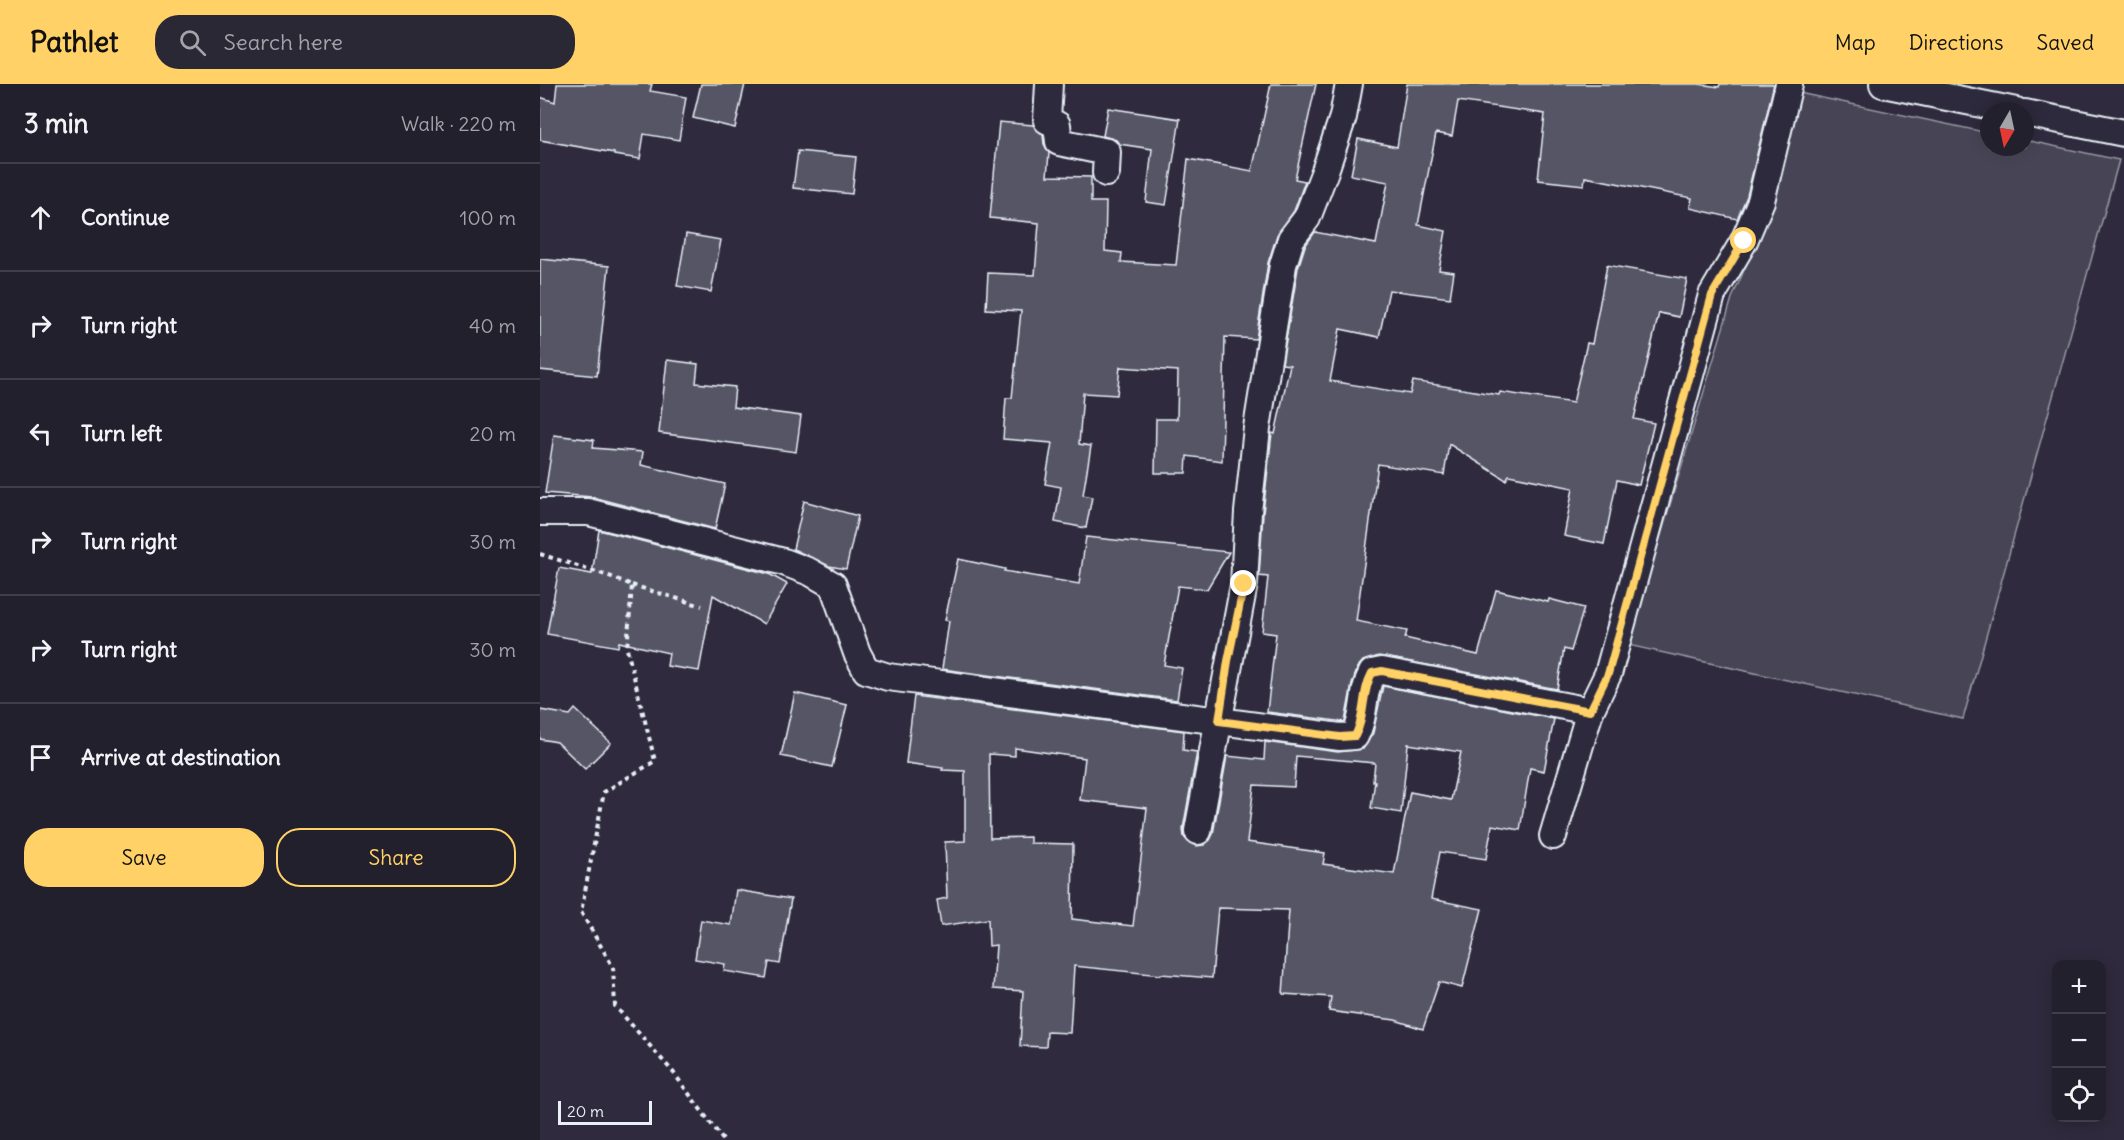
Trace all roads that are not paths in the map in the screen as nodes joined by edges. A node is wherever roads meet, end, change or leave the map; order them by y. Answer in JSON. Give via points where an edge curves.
{"nodes":[{"id":1,"x":1049,"y":84,"type":"edge"},
{"id":2,"x":1349,"y":84,"type":"edge"},
{"id":3,"x":1790,"y":84,"type":"edge"},
{"id":4,"x":1883,"y":84,"type":"edge"},
{"id":5,"x":1980,"y":104,"type":"edge"},
{"id":6,"x":2034,"y":115,"type":"edge"},
{"id":7,"x":2124,"y":133,"type":"edge"},
{"id":8,"x":1106,"y":173,"type":"dead end"},
{"id":9,"x":540,"y":512,"type":"edge"},
{"id":10,"x":1590,"y":711,"type":"junction"},
{"id":11,"x":1219,"y":721,"type":"junction"},
{"id":12,"x":1197,"y":831,"type":"dead end"},
{"id":13,"x":1553,"y":836,"type":"dead end"}],
"edges":[{"from":1,"to":8,"type":"street","via":[[1047,120],[1058,125],[1059,142],[1107,152]]},
{"from":2,"to":11,"type":"street","via":[[1325,171],[1307,218],[1291,238],[1283,265],[1257,428],[1244,584]]},
{"from":3,"to":10,"type":"street","via":[[1761,201],[1744,241],[1712,295],[1608,674]]},
{"from":4,"to":5,"type":"street"},
{"from":6,"to":7,"type":"street"},
{"from":9,"to":11,"type":"street","via":[[588,512],[810,572],[833,585],[866,670],[888,677]]},
{"from":10,"to":11,"type":"street","via":[[1382,671],[1372,673],[1366,684],[1360,728],[1355,736]]},
{"from":10,"to":13,"type":"street"},
{"from":11,"to":12,"type":"street"}]}
